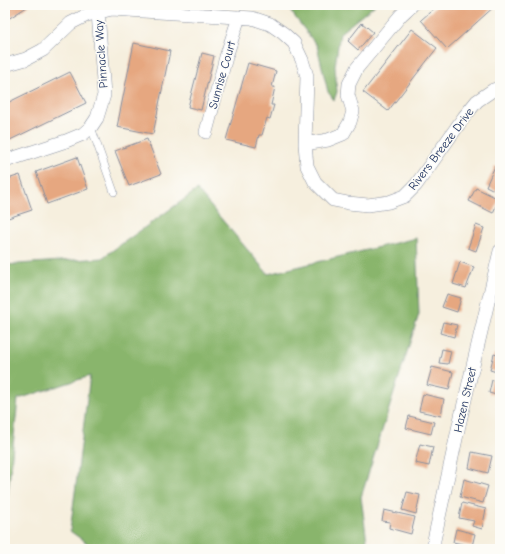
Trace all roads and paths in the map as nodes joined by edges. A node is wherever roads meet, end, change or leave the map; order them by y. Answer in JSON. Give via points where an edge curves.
{"nodes":[{"id":1,"x":412,"y":5,"type":"edge"},
{"id":2,"x":98,"y":9,"type":"edge"},
{"id":3,"x":239,"y":18,"type":"junction"},
{"id":4,"x":5,"y":65,"type":"edge"},
{"id":5,"x":500,"y":88,"type":"edge"},
{"id":6,"x":92,"y":128,"type":"junction"},
{"id":7,"x":206,"y":132,"type":"dead end"},
{"id":8,"x":305,"y":144,"type":"junction"},
{"id":9,"x":5,"y":161,"type":"edge"},
{"id":10,"x":114,"y":192,"type":"dead end"},
{"id":11,"x":500,"y":252,"type":"edge"},
{"id":12,"x":434,"y":549,"type":"edge"}],
"edges":[{"from":1,"to":8,"type":"street","via":[[357,68],[349,84],[348,95],[352,111],[350,122],[343,134]]},
{"from":2,"to":3,"type":"street","name":"Rivers Breeze Drive"},
{"from":2,"to":4,"type":"street","name":"Rivers Breeze Drive","via":[[71,23],[43,50],[26,59]]},
{"from":2,"to":6,"type":"street","name":"Pinnacle Way","via":[[104,95]]},
{"from":3,"to":7,"type":"street","name":"Sunrise Court"},
{"from":3,"to":8,"type":"street","name":"Rivers Breeze Drive","via":[[252,18],[270,24],[294,43],[307,76]]},
{"from":5,"to":8,"type":"street","name":"Rivers Breeze Drive","via":[[477,101],[416,185],[405,196],[388,202],[368,205],[332,200],[315,182],[307,166]]},
{"from":6,"to":9,"type":"street","via":[[66,141]]},
{"from":6,"to":10,"type":"lane"},
{"from":11,"to":12,"type":"street","name":"Hazen Street","via":[[458,425]]}]}
